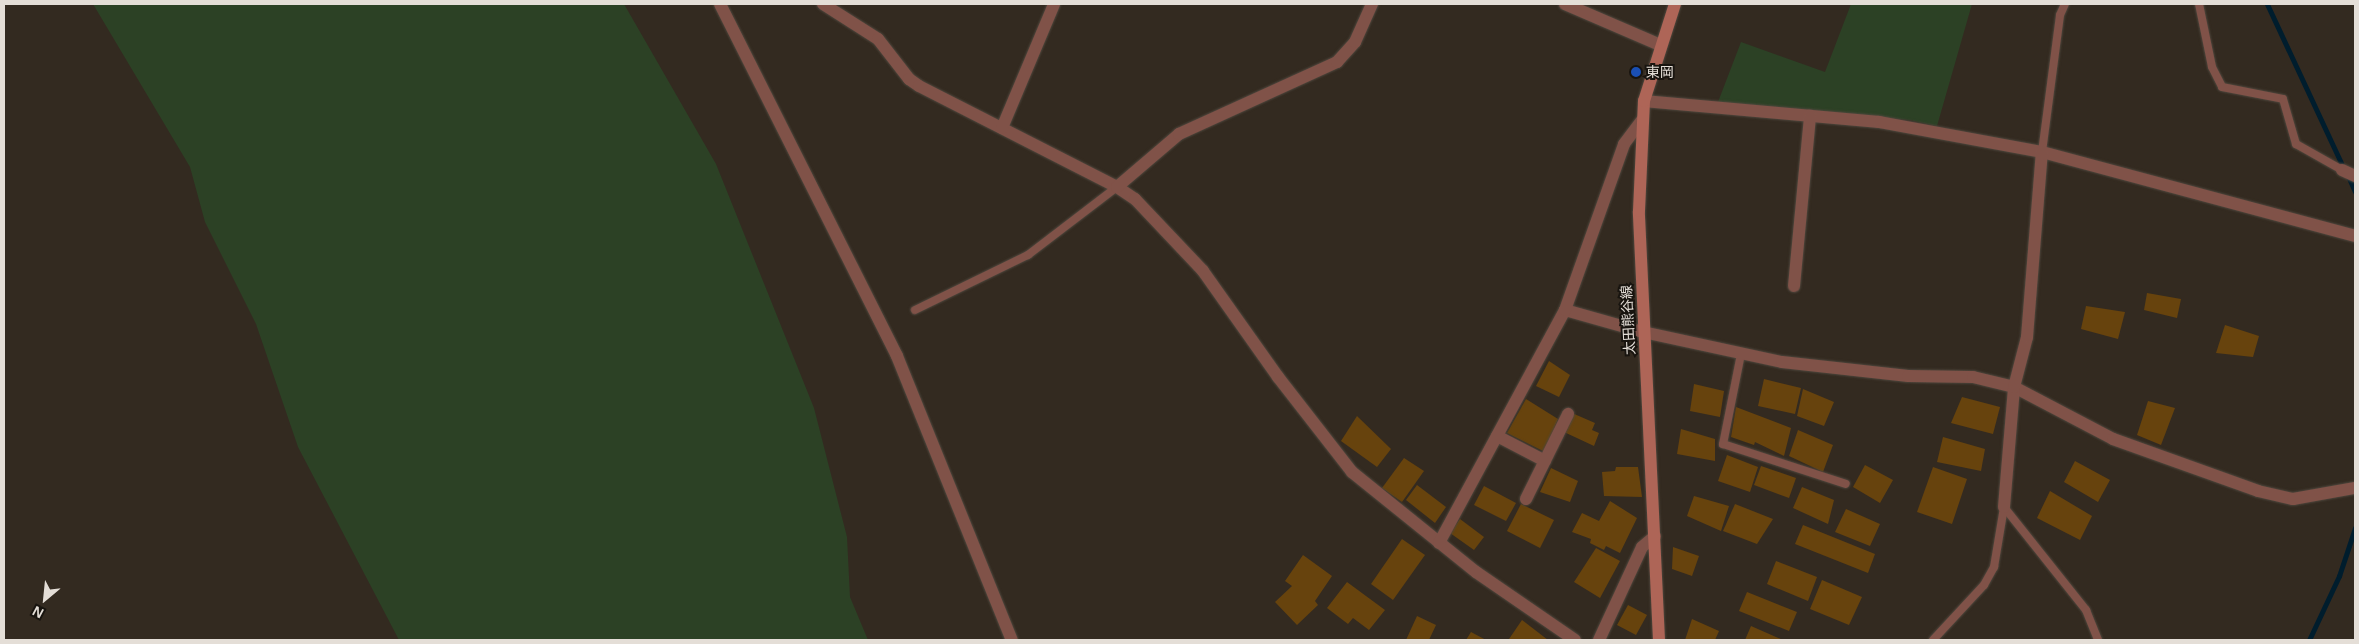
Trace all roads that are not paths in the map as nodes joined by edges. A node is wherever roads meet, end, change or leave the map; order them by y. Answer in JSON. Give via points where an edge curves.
{"nodes":[{"id":1,"x":720,"y":4,"type":"edge"},
{"id":2,"x":823,"y":4,"type":"edge"},
{"id":3,"x":1054,"y":4,"type":"edge"},
{"id":4,"x":1372,"y":4,"type":"edge"},
{"id":5,"x":1565,"y":4,"type":"edge"},
{"id":6,"x":1676,"y":4,"type":"edge"},
{"id":7,"x":2066,"y":4,"type":"edge"},
{"id":8,"x":2199,"y":4,"type":"edge"},
{"id":9,"x":1660,"y":45,"type":"junction"},
{"id":10,"x":1644,"y":101,"type":"junction"},
{"id":11,"x":1810,"y":116,"type":"junction"},
{"id":12,"x":1643,"y":119,"type":"junction"},
{"id":13,"x":1002,"y":128,"type":"junction"},
{"id":14,"x":2042,"y":152,"type":"junction"},
{"id":15,"x":2342,"y":170,"type":"joint"},
{"id":16,"x":2355,"y":176,"type":"edge"},
{"id":17,"x":1117,"y":186,"type":"junction"},
{"id":18,"x":2355,"y":236,"type":"edge"},
{"id":19,"x":1794,"y":286,"type":"dead end"},
{"id":20,"x":915,"y":310,"type":"dead end"},
{"id":21,"x":1565,"y":310,"type":"junction"},
{"id":22,"x":1643,"y":332,"type":"junction"},
{"id":23,"x":1741,"y":354,"type":"junction"},
{"id":24,"x":2014,"y":387,"type":"junction"},
{"id":25,"x":1568,"y":414,"type":"dead end"},
{"id":26,"x":1497,"y":436,"type":"junction"},
{"id":27,"x":1545,"y":461,"type":"junction"},
{"id":28,"x":1846,"y":484,"type":"dead end"},
{"id":29,"x":2355,"y":488,"type":"edge"},
{"id":30,"x":1526,"y":499,"type":"dead end"},
{"id":31,"x":2004,"y":507,"type":"junction"},
{"id":32,"x":1655,"y":536,"type":"junction"},
{"id":33,"x":1439,"y":543,"type":"junction"},
{"id":34,"x":1012,"y":640,"type":"edge"},
{"id":35,"x":1575,"y":640,"type":"edge"},
{"id":36,"x":1599,"y":640,"type":"edge"},
{"id":37,"x":1659,"y":640,"type":"edge"},
{"id":38,"x":1933,"y":640,"type":"edge"},
{"id":39,"x":2098,"y":640,"type":"edge"}],
"edges":[{"from":1,"to":34,"type":"street","via":[[897,356]]},
{"from":2,"to":13,"type":"street","via":[[878,39],[909,79],[919,86]]},
{"from":3,"to":13,"type":"street"},
{"from":4,"to":17,"type":"street","via":[[1355,42],[1338,62],[1179,134]]},
{"from":5,"to":9,"type":"street"},
{"from":6,"to":9,"type":"main road","name":"太田熊谷線"},
{"from":7,"to":14,"type":"lane","via":[[2060,15]]},
{"from":8,"to":15,"type":"lane","via":[[2212,67],[2222,87],[2283,99],[2296,144]]},
{"from":9,"to":10,"type":"main road","name":"太田熊谷線"},
{"from":10,"to":11,"type":"street"},
{"from":10,"to":12,"type":"main road","name":"太田熊谷線"},
{"from":11,"to":14,"type":"street","via":[[1879,122]]},
{"from":11,"to":19,"type":"street"},
{"from":12,"to":21,"type":"street","via":[[1624,144]]},
{"from":12,"to":22,"type":"main road","name":"太田熊谷線","via":[[1638,211]]},
{"from":13,"to":17,"type":"street"},
{"from":14,"to":18,"type":"street"},
{"from":14,"to":24,"type":"street","via":[[2027,337]]},
{"from":15,"to":16,"type":"street"},
{"from":17,"to":20,"type":"lane","via":[[1028,256]]},
{"from":17,"to":33,"type":"street","via":[[1166,230],[1203,271],[1278,377],[1352,472]]},
{"from":21,"to":22,"type":"street"},
{"from":21,"to":26,"type":"street"},
{"from":22,"to":23,"type":"street"},
{"from":22,"to":32,"type":"main road","name":"太田熊谷線"},
{"from":23,"to":24,"type":"street","via":[[1908,376],[1973,377]]},
{"from":23,"to":28,"type":"lane","via":[[1723,444]]},
{"from":24,"to":29,"type":"street","via":[[2113,438],[2258,491],[2293,499]]},
{"from":24,"to":31,"type":"street"},
{"from":25,"to":27,"type":"street"},
{"from":26,"to":27,"type":"street"},
{"from":26,"to":33,"type":"street"},
{"from":27,"to":30,"type":"street"},
{"from":31,"to":38,"type":"lane","via":[[1994,567],[1984,585]]},
{"from":31,"to":39,"type":"lane","via":[[2086,610]]},
{"from":32,"to":36,"type":"street","via":[[1642,547]]},
{"from":32,"to":37,"type":"main road","name":"太田熊谷線"},
{"from":33,"to":35,"type":"street","via":[[1520,605]]}]}
